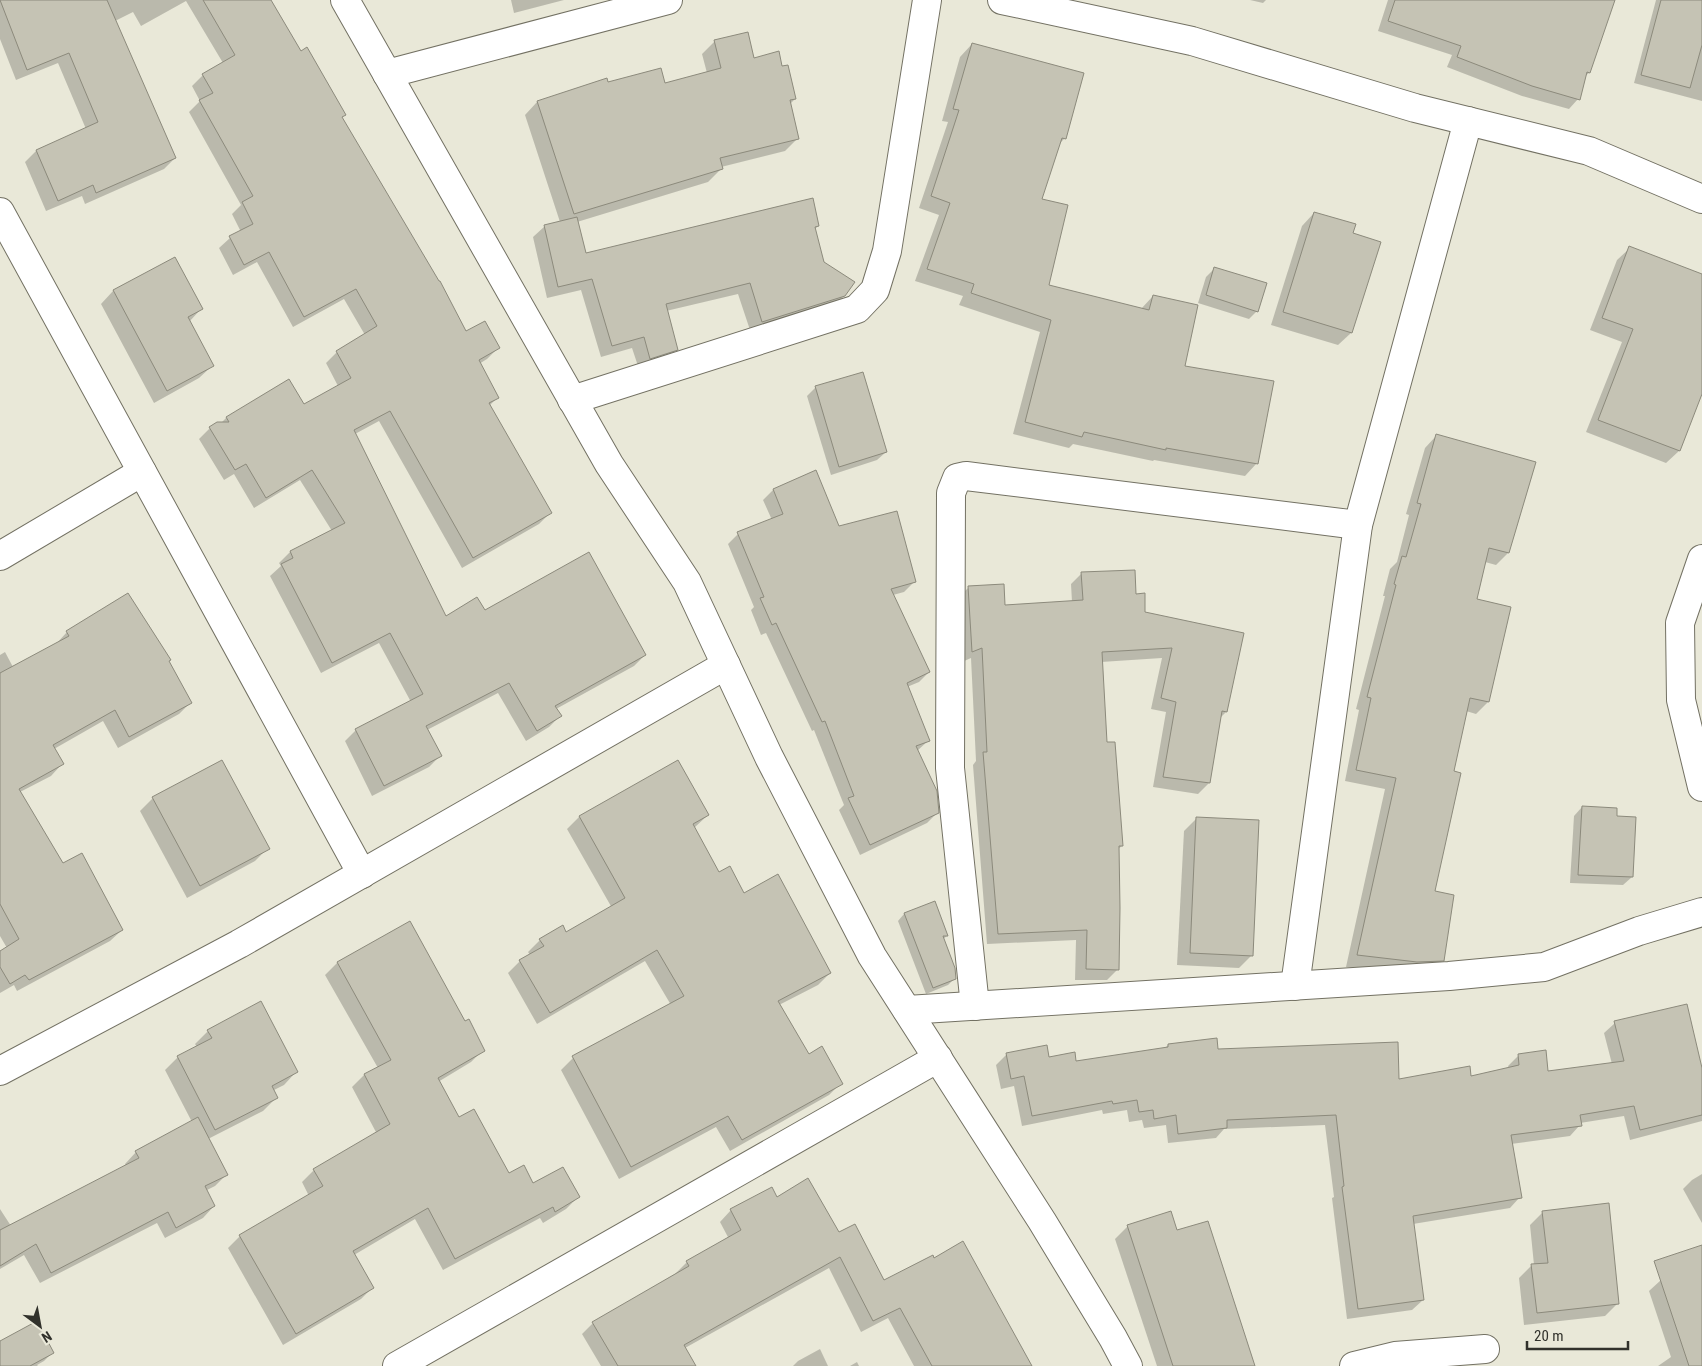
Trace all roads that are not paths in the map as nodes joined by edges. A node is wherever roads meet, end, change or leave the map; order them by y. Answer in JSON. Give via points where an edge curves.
{"nodes":[{"id":1,"x":345,"y":0,"type":"edge"},
{"id":2,"x":668,"y":0,"type":"edge"},
{"id":3,"x":927,"y":0,"type":"edge"},
{"id":4,"x":1002,"y":0,"type":"edge"},
{"id":5,"x":387,"y":74,"type":"junction"},
{"id":6,"x":1468,"y":121,"type":"junction"},
{"id":7,"x":1702,"y":199,"type":"edge"},
{"id":8,"x":0,"y":212,"type":"edge"},
{"id":9,"x":572,"y":400,"type":"junction"},
{"id":10,"x":142,"y":472,"type":"junction"},
{"id":11,"x":1358,"y":525,"type":"junction"},
{"id":12,"x":0,"y":556,"type":"edge"},
{"id":13,"x":1702,"y":558,"type":"edge"},
{"id":14,"x":726,"y":665,"type":"junction"},
{"id":15,"x":1702,"y":787,"type":"edge"},
{"id":16,"x":362,"y":874,"type":"junction"},
{"id":17,"x":1702,"y":912,"type":"edge"},
{"id":18,"x":1295,"y":986,"type":"junction"},
{"id":19,"x":974,"y":1006,"type":"junction"},
{"id":20,"x":907,"y":1010,"type":"junction"},
{"id":21,"x":938,"y":1058,"type":"junction"},
{"id":22,"x":0,"y":1072,"type":"edge"},
{"id":23,"x":1485,"y":1349,"type":"dead end"},
{"id":24,"x":397,"y":1366,"type":"edge"},
{"id":25,"x":1128,"y":1366,"type":"edge"},
{"id":26,"x":1354,"y":1366,"type":"edge"}],
"edges":[{"from":1,"to":5,"type":"street"},
{"from":2,"to":5,"type":"street"},
{"from":3,"to":9,"type":"street","via":[[887,251],[874,290],[857,309]]},
{"from":4,"to":6,"type":"street","via":[[1192,41]]},
{"from":5,"to":9,"type":"street"},
{"from":6,"to":7,"type":"street","via":[[1590,151]]},
{"from":6,"to":11,"type":"street"},
{"from":8,"to":10,"type":"street"},
{"from":9,"to":14,"type":"street","via":[[609,464],[687,582]]},
{"from":10,"to":12,"type":"street"},
{"from":10,"to":16,"type":"street"},
{"from":11,"to":18,"type":"street"},
{"from":11,"to":19,"type":"street","via":[[966,476],[957,478],[951,493],[950,768]]},
{"from":13,"to":15,"type":"street","via":[[1680,624],[1681,700]]},
{"from":14,"to":16,"type":"street"},
{"from":14,"to":20,"type":"street","via":[[769,757],[872,956]]},
{"from":16,"to":22,"type":"street"},
{"from":17,"to":18,"type":"street","via":[[1639,931],[1544,967]]},
{"from":18,"to":19,"type":"street"},
{"from":19,"to":20,"type":"street"},
{"from":20,"to":21,"type":"street"},
{"from":21,"to":24,"type":"street"},
{"from":21,"to":25,"type":"street","via":[[1042,1221]]},
{"from":23,"to":26,"type":"street","via":[[1394,1356]]}]}
